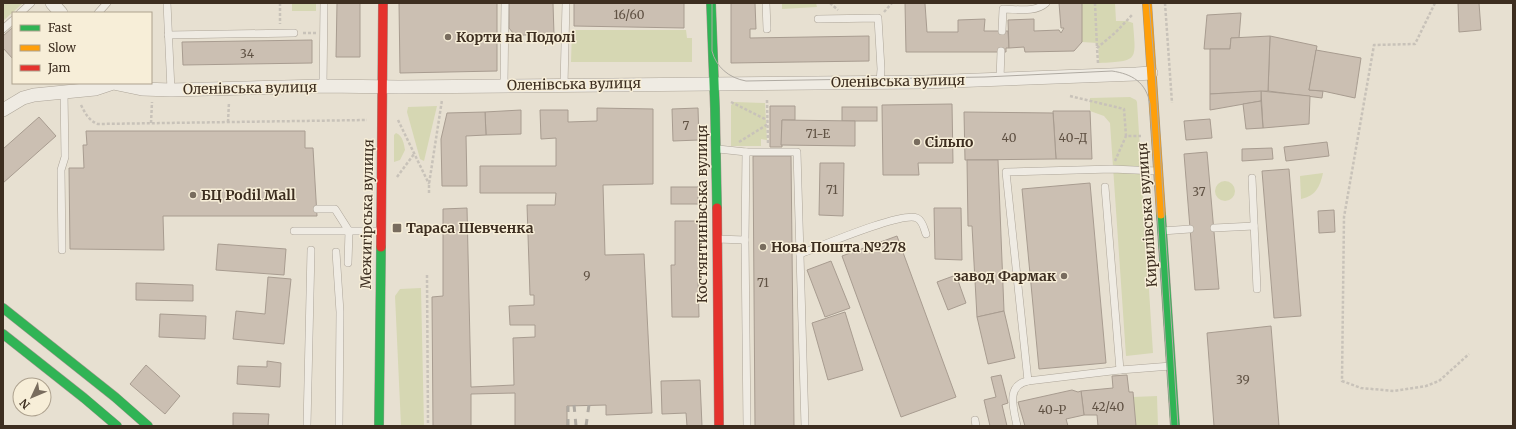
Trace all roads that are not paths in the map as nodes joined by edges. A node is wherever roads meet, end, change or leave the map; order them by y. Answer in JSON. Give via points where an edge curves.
{"nodes":[{"id":1,"x":31,"y":3,"type":"edge"},
{"id":2,"x":52,"y":3,"type":"edge"},
{"id":3,"x":107,"y":3,"type":"edge"},
{"id":4,"x":168,"y":3,"type":"edge"},
{"id":5,"x":324,"y":3,"type":"edge"},
{"id":6,"x":383,"y":3,"type":"edge"},
{"id":7,"x":505,"y":3,"type":"edge"},
{"id":8,"x":566,"y":3,"type":"edge"},
{"id":9,"x":711,"y":3,"type":"edge"},
{"id":10,"x":766,"y":3,"type":"edge"},
{"id":11,"x":1046,"y":3,"type":"edge"},
{"id":12,"x":1147,"y":3,"type":"edge"},
{"id":13,"x":21,"y":12,"type":"edge"},
{"id":14,"x":60,"y":12,"type":"edge"},
{"id":15,"x":99,"y":12,"type":"edge"},
{"id":16,"x":818,"y":19,"type":"dead end"},
{"id":17,"x":12,"y":21,"type":"edge"},
{"id":18,"x":3,"y":29,"type":"edge"},
{"id":19,"x":767,"y":29,"type":"dead end"},
{"id":20,"x":1002,"y":31,"type":"dead end"},
{"id":21,"x":294,"y":33,"type":"road end"},
{"id":22,"x":168,"y":35,"type":"junction"},
{"id":23,"x":1001,"y":51,"type":"dead end"},
{"id":24,"x":1151,"y":73,"type":"junction"},
{"id":25,"x":1000,"y":79,"type":"junction"},
{"id":26,"x":880,"y":82,"type":"junction"},
{"id":27,"x":716,"y":83,"type":"junction"},
{"id":28,"x":110,"y":84,"type":"edge"},
{"id":29,"x":118,"y":84,"type":"edge"},
{"id":30,"x":504,"y":85,"type":"junction"},
{"id":31,"x":564,"y":85,"type":"junction"},
{"id":32,"x":323,"y":86,"type":"junction"},
{"id":33,"x":383,"y":87,"type":"junction"},
{"id":34,"x":171,"y":90,"type":"junction"},
{"id":35,"x":64,"y":92,"type":"junction"},
{"id":36,"x":3,"y":110,"type":"edge"},
{"id":37,"x":716,"y":149,"type":"junction"},
{"id":38,"x":746,"y":152,"type":"junction"},
{"id":39,"x":1158,"y":172,"type":"junction"},
{"id":40,"x":1252,"y":178,"type":"dead end"},
{"id":41,"x":1105,"y":187,"type":"dead end"},
{"id":42,"x":317,"y":209,"type":"dead end"},
{"id":43,"x":1254,"y":226,"type":"junction"},
{"id":44,"x":1214,"y":228,"type":"dead end"},
{"id":45,"x":1190,"y":229,"type":"dead end"},
{"id":46,"x":294,"y":231,"type":"dead end"},
{"id":47,"x":349,"y":231,"type":"junction"},
{"id":48,"x":381,"y":231,"type":"junction"},
{"id":49,"x":1162,"y":231,"type":"junction"},
{"id":50,"x":926,"y":234,"type":"dead end"},
{"id":51,"x":716,"y":239,"type":"junction"},
{"id":52,"x":745,"y":240,"type":"junction"},
{"id":53,"x":62,"y":250,"type":"dead end"},
{"id":54,"x":311,"y":250,"type":"dead end"},
{"id":55,"x":336,"y":252,"type":"dead end"},
{"id":56,"x":800,"y":254,"type":"junction"},
{"id":57,"x":348,"y":263,"type":"dead end"},
{"id":58,"x":1257,"y":289,"type":"dead end"},
{"id":59,"x":3,"y":308,"type":"edge"},
{"id":60,"x":3,"y":334,"type":"edge"},
{"id":61,"x":1171,"y":366,"type":"junction"},
{"id":62,"x":1120,"y":370,"type":"junction"},
{"id":63,"x":1028,"y":381,"type":"junction"},
{"id":64,"x":117,"y":426,"type":"edge"},
{"id":65,"x":148,"y":426,"type":"edge"},
{"id":66,"x":307,"y":426,"type":"edge"},
{"id":67,"x":339,"y":426,"type":"edge"},
{"id":68,"x":378,"y":426,"type":"edge"},
{"id":69,"x":719,"y":426,"type":"edge"},
{"id":70,"x":747,"y":426,"type":"edge"},
{"id":71,"x":805,"y":426,"type":"edge"},
{"id":72,"x":1017,"y":426,"type":"edge"},
{"id":73,"x":1175,"y":426,"type":"edge"}],
"edges":[{"from":1,"to":13,"type":"lane"},
{"from":2,"to":14,"type":"street"},
{"from":3,"to":15,"type":"lane"},
{"from":4,"to":22,"type":"lane"},
{"from":5,"to":32,"type":"lane"},
{"from":6,"to":33,"type":"street","name":"Межигірська вулиця"},
{"from":7,"to":30,"type":"lane"},
{"from":8,"to":31,"type":"lane"},
{"from":9,"to":27,"type":"street","name":"Костянтинівська вулиця"},
{"from":10,"to":19,"type":"lane"},
{"from":11,"to":20,"type":"lane","via":[[1040,8],[1033,9],[1003,9]]},
{"from":12,"to":24,"type":"street","name":"Кирилівська вулиця"},
{"from":16,"to":26,"type":"lane","via":[[878,18]]},
{"from":17,"to":18,"type":"lane"},
{"from":21,"to":22,"type":"lane"},
{"from":22,"to":34,"type":"lane"},
{"from":23,"to":25,"type":"lane"},
{"from":24,"to":25,"type":"street","name":"Оленівська вулиця"},
{"from":24,"to":39,"type":"street","name":"Кирилівська вулиця"},
{"from":25,"to":26,"type":"street","name":"Оленівська вулиця","via":[[897,87]]},
{"from":26,"to":27,"type":"street","name":"Оленівська вулиця"},
{"from":27,"to":31,"type":"street","name":"Оленівська вулиця"},
{"from":27,"to":37,"type":"street","name":"Костянтинівська вулиця"},
{"from":28,"to":35,"type":"street","name":"Оленівська вулиця","via":[[95,90]]},
{"from":29,"to":34,"type":"street","name":"Оленівська вулиця"},
{"from":30,"to":31,"type":"street","name":"Оленівська вулиця"},
{"from":30,"to":33,"type":"street","name":"Оленівська вулиця"},
{"from":32,"to":33,"type":"street","name":"Оленівська вулиця"},
{"from":32,"to":34,"type":"street","name":"Оленівська вулиця"},
{"from":33,"to":48,"type":"street","name":"Межигірська вулиця"},
{"from":35,"to":36,"type":"street","name":"Оленівська вулиця","via":[[23,98]]},
{"from":35,"to":53,"type":"lane","via":[[65,157],[61,170]]},
{"from":37,"to":38,"type":"lane"},
{"from":37,"to":51,"type":"street","name":"Костянтинівська вулиця"},
{"from":38,"to":52,"type":"lane"},
{"from":38,"to":56,"type":"lane","via":[[797,152]]},
{"from":39,"to":49,"type":"street","name":"Кирилівська вулиця"},
{"from":39,"to":63,"type":"lane","via":[[1112,169],[1006,172]]},
{"from":40,"to":43,"type":"lane"},
{"from":41,"to":62,"type":"lane"},
{"from":42,"to":47,"type":"lane","via":[[335,209]]},
{"from":43,"to":44,"type":"lane"},
{"from":43,"to":58,"type":"lane"},
{"from":45,"to":49,"type":"lane"},
{"from":46,"to":47,"type":"lane"},
{"from":47,"to":48,"type":"lane"},
{"from":47,"to":57,"type":"lane"},
{"from":48,"to":68,"type":"street","name":"Межигірська вулиця"},
{"from":49,"to":61,"type":"street","name":"Кирилівська вулиця"},
{"from":50,"to":56,"type":"lane","via":[[918,218],[911,217],[882,223]]},
{"from":51,"to":52,"type":"lane"},
{"from":51,"to":69,"type":"street","name":"Костянтинівська вулиця"},
{"from":52,"to":70,"type":"lane"},
{"from":54,"to":66,"type":"lane"},
{"from":55,"to":67,"type":"lane","via":[[340,312]]},
{"from":56,"to":71,"type":"lane"},
{"from":59,"to":65,"type":"street"},
{"from":60,"to":64,"type":"street"},
{"from":61,"to":62,"type":"lane"},
{"from":61,"to":73,"type":"street","name":"Кирилівська вулиця"},
{"from":62,"to":63,"type":"lane"},
{"from":63,"to":72,"type":"lane","via":[[1013,392]]}]}
